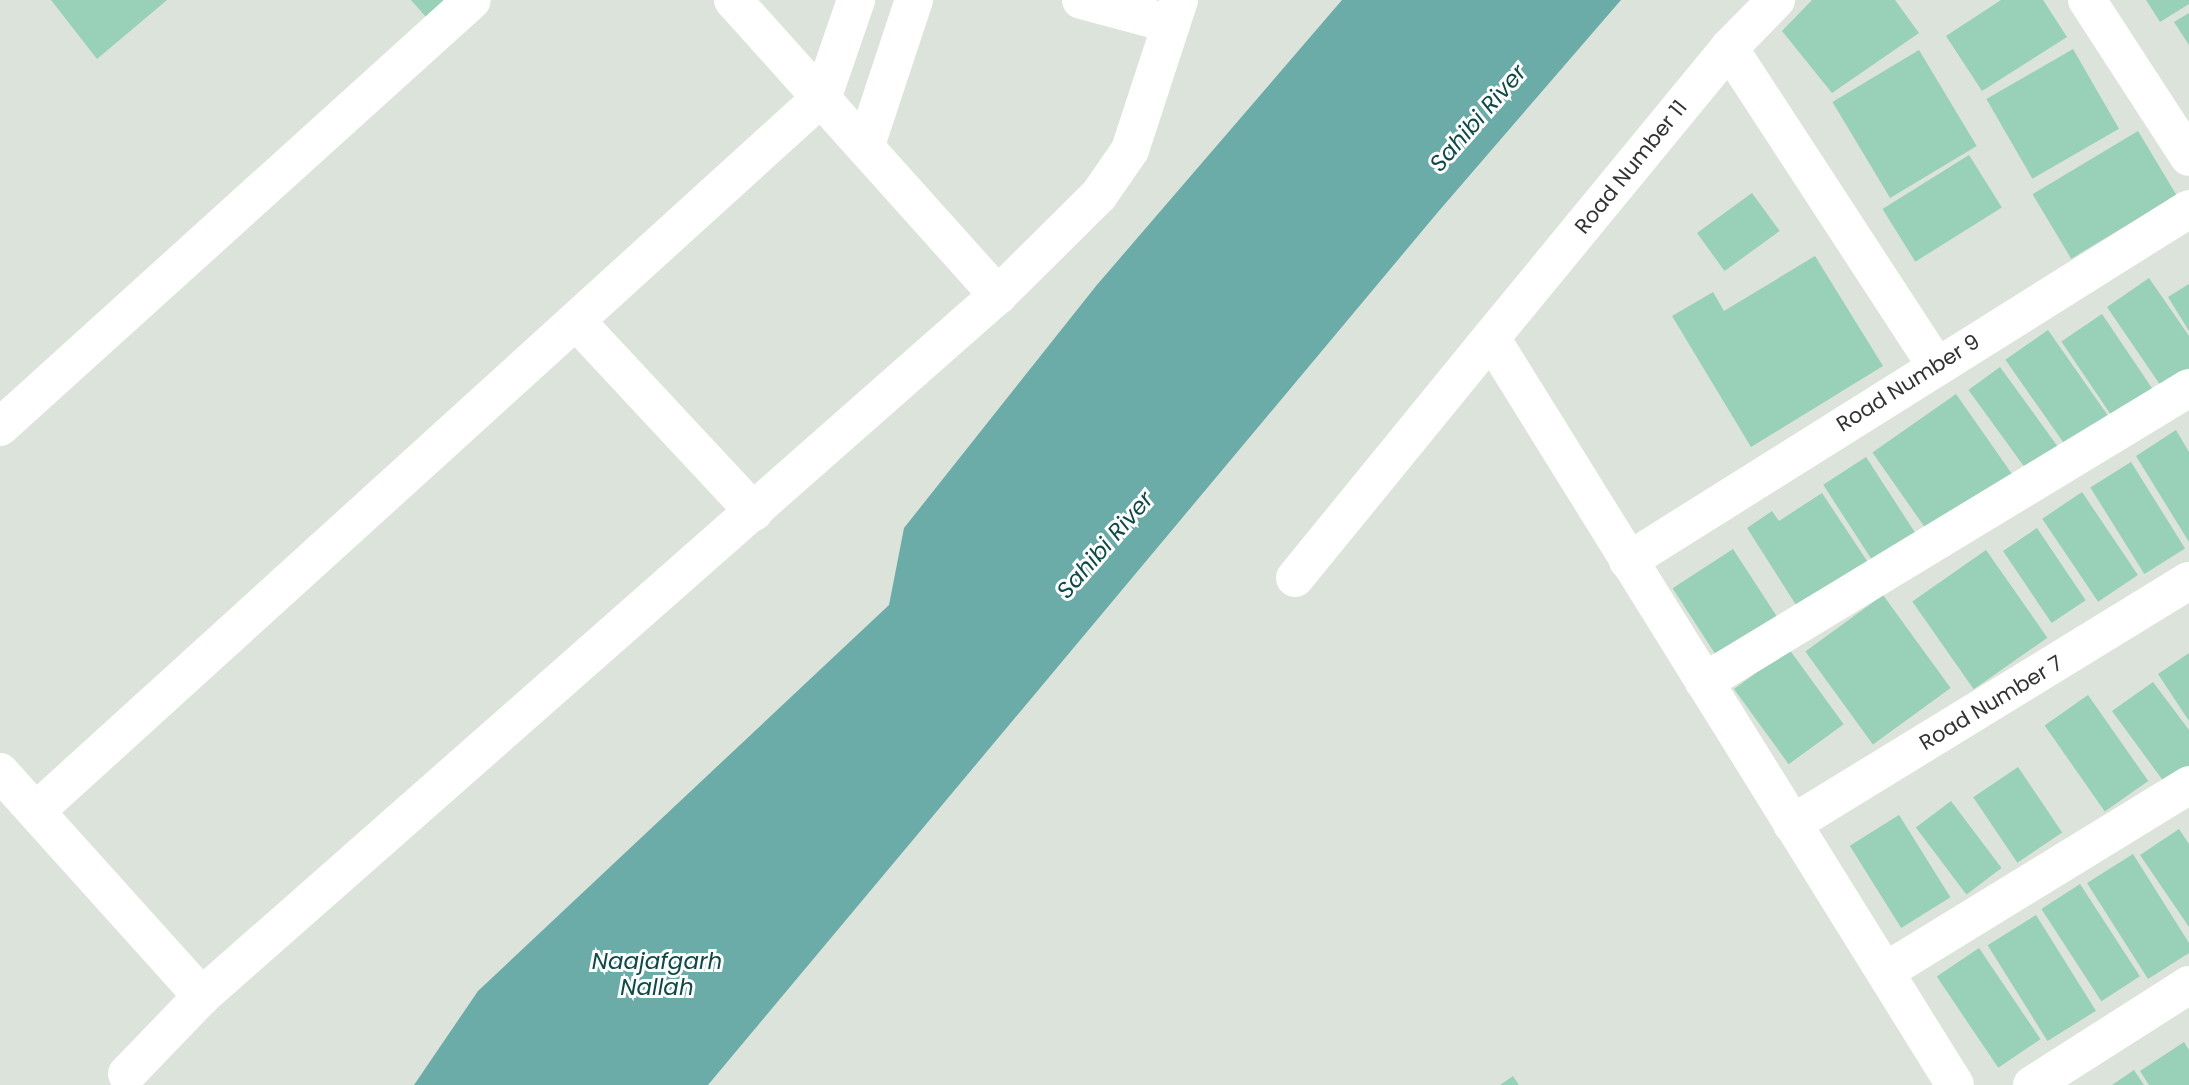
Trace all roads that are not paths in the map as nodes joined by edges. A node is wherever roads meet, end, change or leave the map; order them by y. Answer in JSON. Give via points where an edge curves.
{"nodes":[{"id":1,"x":472,"y":0,"type":"edge"},
{"id":2,"x":733,"y":0,"type":"edge"},
{"id":3,"x":856,"y":0,"type":"edge"},
{"id":4,"x":914,"y":0,"type":"edge"},
{"id":5,"x":1081,"y":0,"type":"edge"},
{"id":6,"x":1776,"y":0,"type":"edge"},
{"id":7,"x":2087,"y":0,"type":"edge"},
{"id":8,"x":1175,"y":12,"type":"edge"},
{"id":9,"x":1729,"y":48,"type":"junction"},
{"id":10,"x":823,"y":96,"type":"junction"},
{"id":11,"x":866,"y":145,"type":"junction"},
{"id":12,"x":2189,"y":157,"type":"edge"},
{"id":13,"x":2189,"y":209,"type":"edge"},
{"id":14,"x":998,"y":295,"type":"junction"},
{"id":15,"x":576,"y":321,"type":"junction"},
{"id":16,"x":1491,"y":338,"type":"junction"},
{"id":17,"x":1936,"y":364,"type":"junction"},
{"id":18,"x":2189,"y":388,"type":"edge"},
{"id":19,"x":0,"y":426,"type":"edge"},
{"id":20,"x":754,"y":512,"type":"junction"},
{"id":21,"x":1628,"y":561,"type":"junction"},
{"id":22,"x":1295,"y":578,"type":"dead end"},
{"id":23,"x":2189,"y":582,"type":"edge"},
{"id":24,"x":1704,"y":682,"type":"junction"},
{"id":25,"x":0,"y":772,"type":"edge"},
{"id":26,"x":2189,"y":785,"type":"edge"},
{"id":27,"x":36,"y":811,"type":"junction"},
{"id":28,"x":1792,"y":824,"type":"junction"},
{"id":29,"x":1886,"y":971,"type":"junction"},
{"id":30,"x":2189,"y":985,"type":"edge"},
{"id":31,"x":202,"y":996,"type":"junction"},
{"id":32,"x":127,"y":1074,"type":"dead end"},
{"id":33,"x":1955,"y":1085,"type":"edge"},
{"id":34,"x":2032,"y":1085,"type":"edge"}],
"edges":[{"from":1,"to":19,"type":"street"},
{"from":2,"to":10,"type":"street"},
{"from":3,"to":10,"type":"street"},
{"from":4,"to":11,"type":"street"},
{"from":5,"to":8,"type":"street"},
{"from":6,"to":9,"type":"street","name":"Road Number 11"},
{"from":7,"to":12,"type":"street"},
{"from":8,"to":14,"type":"street","via":[[1130,150],[1116,175]]},
{"from":9,"to":16,"type":"street","name":"Road Number 11"},
{"from":9,"to":17,"type":"street"},
{"from":10,"to":11,"type":"street"},
{"from":10,"to":15,"type":"street"},
{"from":11,"to":14,"type":"street"},
{"from":13,"to":17,"type":"street","name":"Road Number 9"},
{"from":14,"to":20,"type":"street"},
{"from":15,"to":20,"type":"street"},
{"from":15,"to":27,"type":"street"},
{"from":16,"to":21,"type":"street"},
{"from":16,"to":22,"type":"street","name":"Road Number 11"},
{"from":17,"to":21,"type":"street","name":"Road Number 9"},
{"from":18,"to":24,"type":"street"},
{"from":20,"to":31,"type":"street"},
{"from":21,"to":24,"type":"street"},
{"from":23,"to":28,"type":"street","name":"Road Number 7"},
{"from":24,"to":28,"type":"street"},
{"from":25,"to":27,"type":"street"},
{"from":26,"to":29,"type":"street"},
{"from":27,"to":31,"type":"street"},
{"from":28,"to":29,"type":"street"},
{"from":29,"to":33,"type":"street"},
{"from":30,"to":34,"type":"street"},
{"from":31,"to":32,"type":"street"}]}
